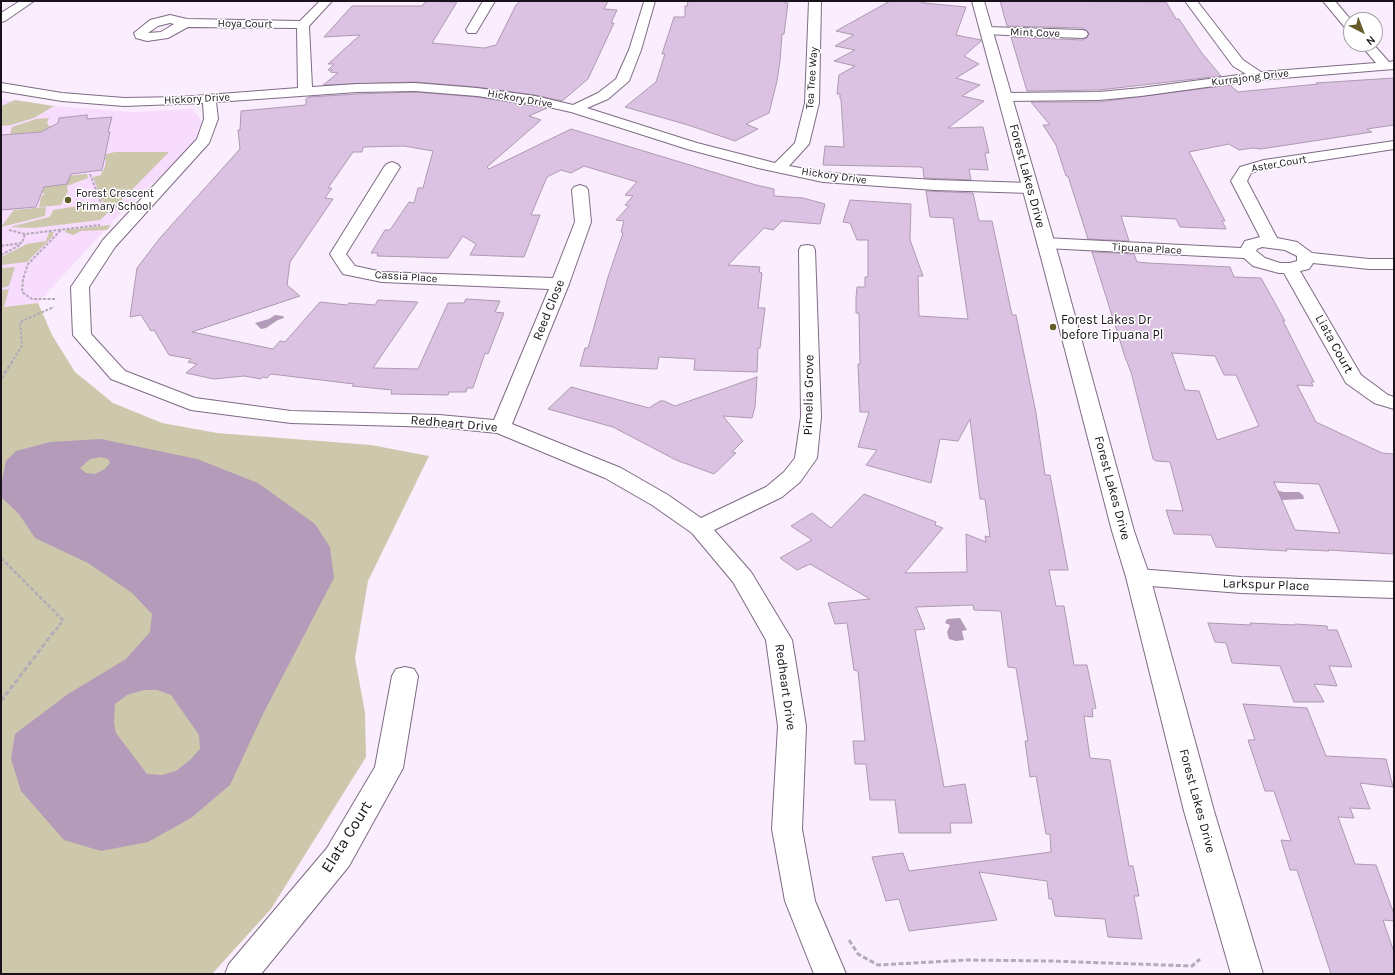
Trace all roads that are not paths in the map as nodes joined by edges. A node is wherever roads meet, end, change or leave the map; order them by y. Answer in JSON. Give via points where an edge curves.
{"nodes":[{"id":1,"x":28,"y":1,"type":"edge"},
{"id":2,"x":326,"y":1,"type":"edge"},
{"id":3,"x":489,"y":1,"type":"edge"},
{"id":4,"x":815,"y":1,"type":"edge"},
{"id":5,"x":978,"y":1,"type":"edge"},
{"id":6,"x":1190,"y":1,"type":"edge"},
{"id":7,"x":1329,"y":1,"type":"edge"},
{"id":8,"x":650,"y":2,"type":"dead end"},
{"id":9,"x":1,"y":18,"type":"edge"},
{"id":10,"x":1343,"y":18,"type":"edge"},
{"id":11,"x":187,"y":23,"type":"dead end"},
{"id":12,"x":303,"y":26,"type":"junction"},
{"id":13,"x":472,"y":30,"type":"dead end"},
{"id":14,"x":987,"y":31,"type":"junction"},
{"id":15,"x":1082,"y":34,"type":"dead end"},
{"id":16,"x":1375,"y":52,"type":"edge"},
{"id":17,"x":1389,"y":65,"type":"edge"},
{"id":18,"x":1258,"y":76,"type":"junction"},
{"id":19,"x":1,"y":87,"type":"edge"},
{"id":20,"x":305,"y":91,"type":"junction"},
{"id":21,"x":1005,"y":95,"type":"junction"},
{"id":22,"x":209,"y":100,"type":"junction"},
{"id":23,"x":575,"y":110,"type":"junction"},
{"id":24,"x":1394,"y":145,"type":"edge"},
{"id":25,"x":392,"y":167,"type":"dead end"},
{"id":26,"x":778,"y":168,"type":"junction"},
{"id":27,"x":1030,"y":188,"type":"junction"},
{"id":28,"x":580,"y":190,"type":"dead end"},
{"id":29,"x":1271,"y":242,"type":"junction"},
{"id":30,"x":1045,"y":243,"type":"junction"},
{"id":31,"x":807,"y":250,"type":"dead end"},
{"id":32,"x":1248,"y":253,"type":"junction"},
{"id":33,"x":1307,"y":257,"type":"junction"},
{"id":34,"x":1394,"y":264,"type":"edge"},
{"id":35,"x":1290,"y":268,"type":"junction"},
{"id":36,"x":560,"y":284,"type":"junction"},
{"id":37,"x":1394,"y":403,"type":"edge"},
{"id":38,"x":501,"y":427,"type":"junction"},
{"id":39,"x":700,"y":528,"type":"junction"},
{"id":40,"x":1138,"y":578,"type":"junction"},
{"id":41,"x":1394,"y":590,"type":"edge"},
{"id":42,"x":405,"y":676,"type":"dead end"},
{"id":43,"x":241,"y":974,"type":"edge"},
{"id":44,"x":830,"y":974,"type":"edge"},
{"id":45,"x":1247,"y":974,"type":"edge"}],
"edges":[{"from":1,"to":9,"type":"street"},
{"from":2,"to":12,"type":"street"},
{"from":3,"to":13,"type":"street"},
{"from":4,"to":26,"type":"street","name":"Tea Tree Way","via":[[812,103],[802,144]]},
{"from":5,"to":14,"type":"street","name":"Forest Lakes Drive"},
{"from":6,"to":18,"type":"street","via":[[1238,63]]},
{"from":7,"to":10,"type":"street"},
{"from":8,"to":23,"type":"street","via":[[622,81],[603,96]]},
{"from":11,"to":12,"type":"street","name":"Hoya Court"},
{"from":12,"to":20,"type":"street"},
{"from":14,"to":15,"type":"street","name":"Mint Cove"},
{"from":14,"to":21,"type":"street","name":"Forest Lakes Drive"},
{"from":16,"to":17,"type":"street"},
{"from":17,"to":18,"type":"street","name":"Kurrajong Drive"},
{"from":18,"to":21,"type":"street","name":"Kurrajong Drive","via":[[1092,96]]},
{"from":19,"to":22,"type":"street","name":"Hickory Drive","via":[[62,97],[124,102]]},
{"from":20,"to":22,"type":"street","name":"Hickory Drive"},
{"from":20,"to":23,"type":"street","name":"Hickory Drive","via":[[415,87],[534,100]]},
{"from":21,"to":27,"type":"street","name":"Forest Lakes Drive"},
{"from":22,"to":38,"type":"street","name":"Redheart Drive","via":[[211,119],[204,140],[109,244],[80,287],[82,335],[118,375],[191,404],[291,417],[439,421]]},
{"from":23,"to":26,"type":"street","name":"Hickory Drive","via":[[692,146]]},
{"from":24,"to":29,"type":"street","name":"Aster Court","via":[[1245,170],[1238,181]]},
{"from":25,"to":36,"type":"street","name":"Cassia Place","via":[[338,254],[349,270],[382,277]]},
{"from":26,"to":27,"type":"street","name":"Hickory Drive","via":[[852,180]]},
{"from":27,"to":30,"type":"street","name":"Forest Lakes Drive"},
{"from":28,"to":36,"type":"street","name":"Reed Close","via":[[583,222]]},
{"from":29,"to":32,"type":"street","via":[[1251,245]]},
{"from":29,"to":33,"type":"street","via":[[1291,246]]},
{"from":30,"to":32,"type":"street","name":"Tipuana Place"},
{"from":30,"to":40,"type":"street","name":"Forest Lakes Drive"},
{"from":31,"to":39,"type":"street","name":"Pimelia Grove","via":[[811,418],[806,458],[792,477],[774,492]]},
{"from":32,"to":35,"type":"street","via":[[1260,262]]},
{"from":33,"to":34,"type":"street","via":[[1369,264]]},
{"from":33,"to":35,"type":"street","via":[[1303,265]]},
{"from":35,"to":37,"type":"street","name":"Liata Court","via":[[1353,379],[1381,399]]},
{"from":36,"to":38,"type":"street","name":"Reed Close"},
{"from":38,"to":39,"type":"street","name":"Redheart Drive","via":[[613,473],[660,500]]},
{"from":39,"to":44,"type":"street","name":"Redheart Drive","via":[[743,578],[779,640],[792,726],[787,829],[800,901]]},
{"from":40,"to":41,"type":"street","name":"Larkspur Place","via":[[1241,585]]},
{"from":40,"to":45,"type":"street","name":"Forest Lakes Drive","via":[[1199,811]]},
{"from":42,"to":43,"type":"street","name":"Elata Court","via":[[388,768],[338,858]]}]}
